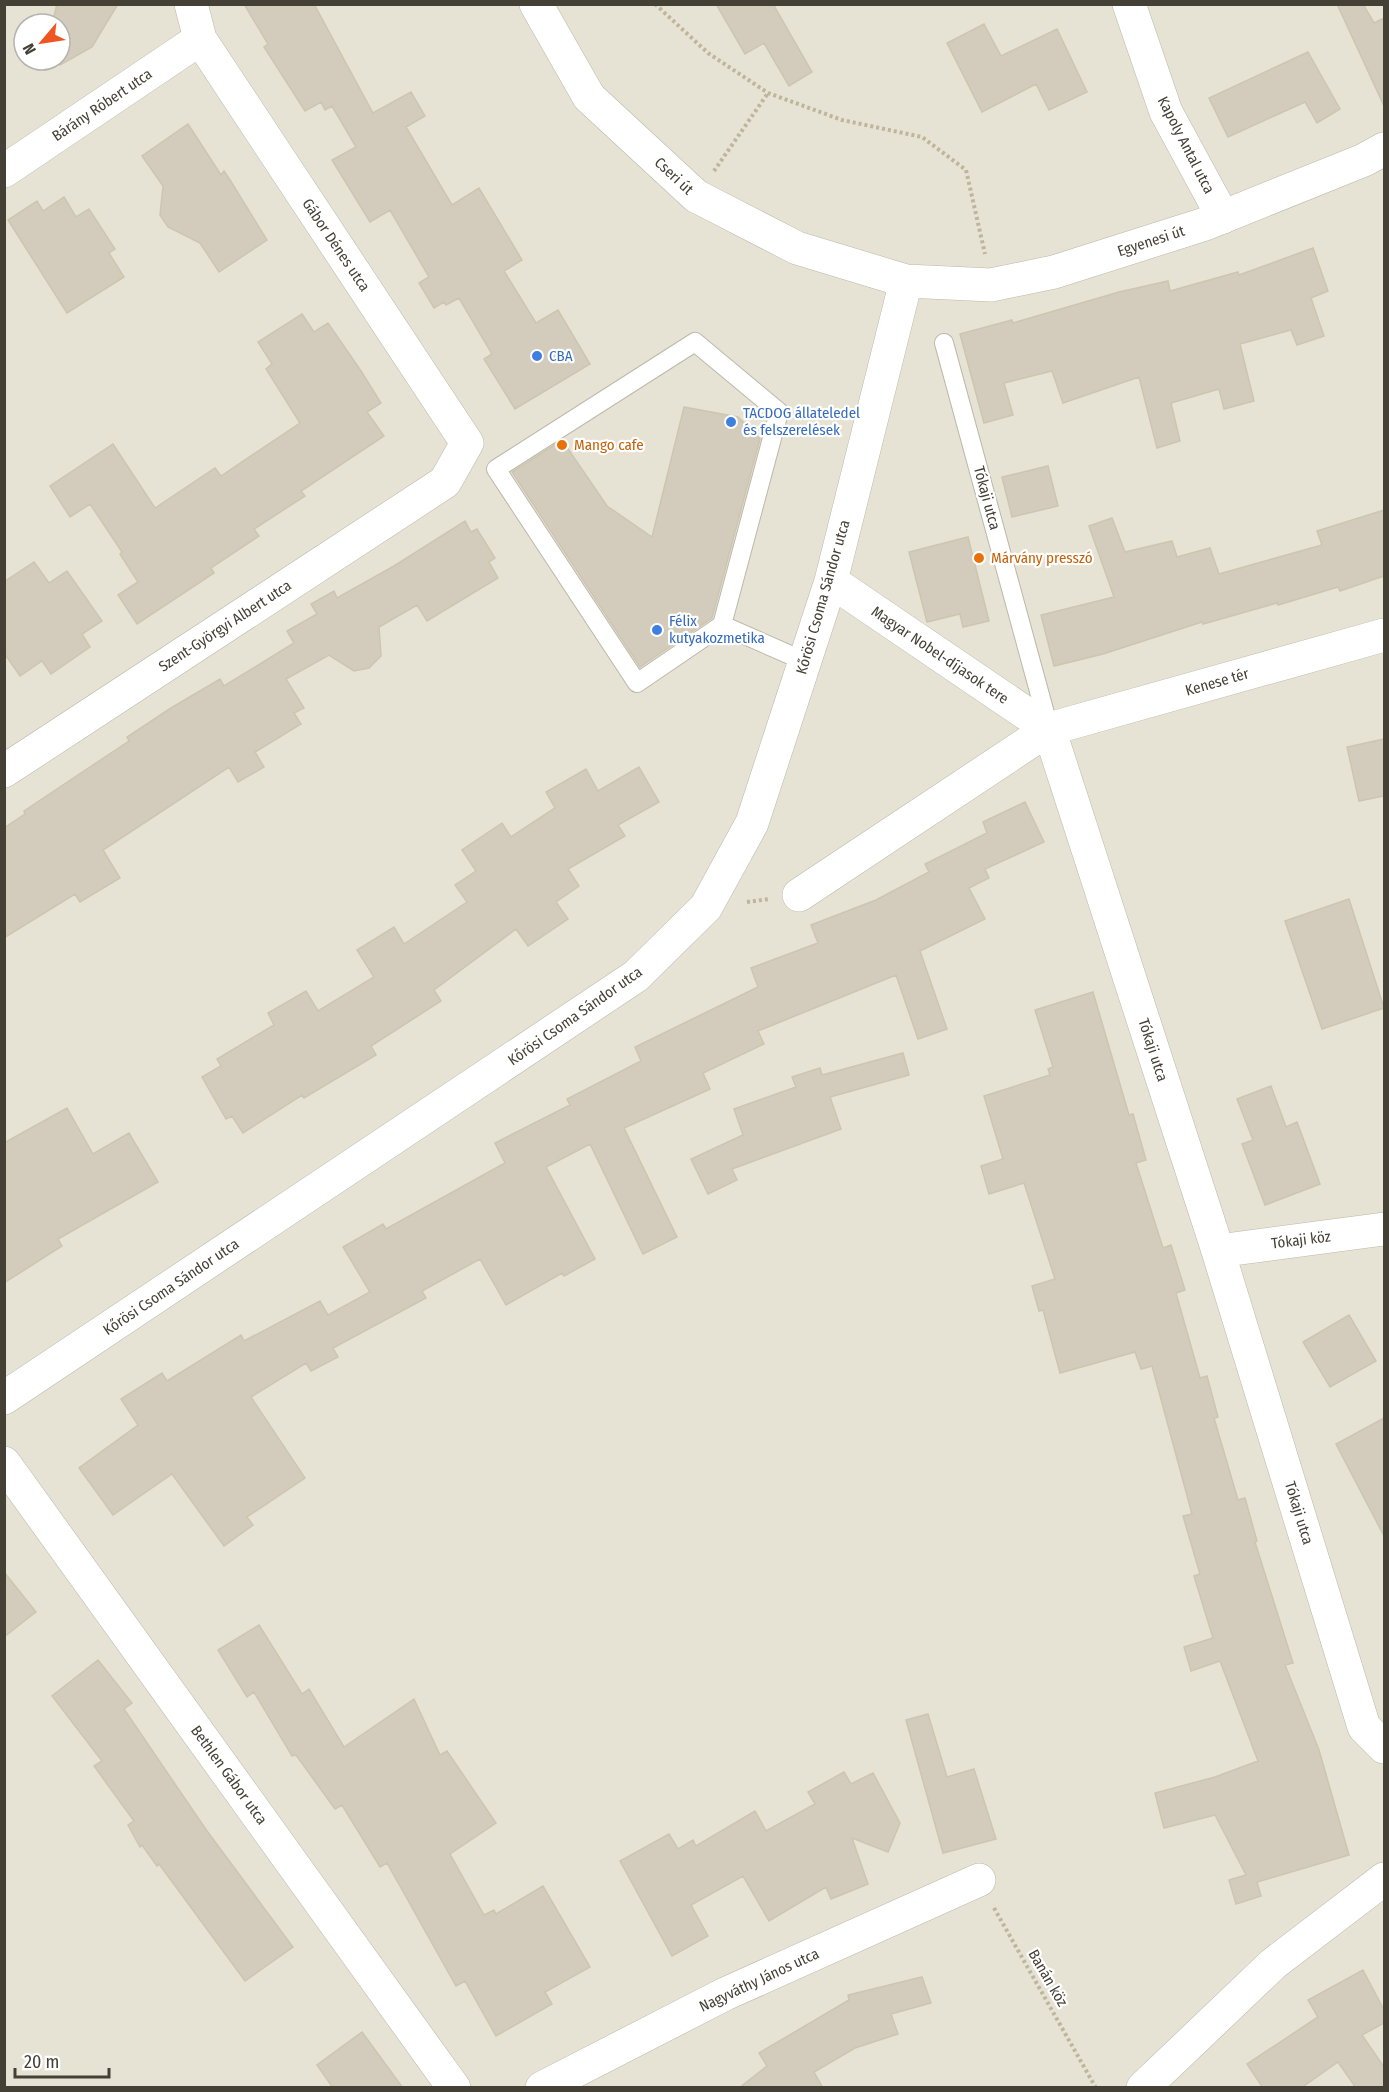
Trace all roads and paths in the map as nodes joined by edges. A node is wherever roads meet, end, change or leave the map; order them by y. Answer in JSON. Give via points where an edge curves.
{"nodes":[{"id":1,"x":191,"y":4,"type":"edge"},
{"id":2,"x":536,"y":4,"type":"edge"},
{"id":3,"x":655,"y":4,"type":"edge"},
{"id":4,"x":1129,"y":4,"type":"edge"},
{"id":5,"x":200,"y":39,"type":"junction"},
{"id":6,"x":768,"y":93,"type":"junction"},
{"id":7,"x":1384,"y":149,"type":"edge"},
{"id":8,"x":4,"y":171,"type":"edge"},
{"id":9,"x":696,"y":196,"type":"junction"},
{"id":10,"x":1223,"y":217,"type":"junction"},
{"id":11,"x":906,"y":281,"type":"junction"},
{"id":12,"x":991,"y":285,"type":"junction"},
{"id":13,"x":944,"y":343,"type":"dead end"},
{"id":14,"x":445,"y":482,"type":"joint"},
{"id":15,"x":831,"y":580,"type":"junction"},
{"id":16,"x":722,"y":625,"type":"junction"},
{"id":17,"x":1384,"y":635,"type":"edge"},
{"id":18,"x":804,"y":661,"type":"junction"},
{"id":19,"x":1050,"y":729,"type":"junction"},
{"id":20,"x":4,"y":771,"type":"edge"},
{"id":21,"x":800,"y":895,"type":"joint"},
{"id":22,"x":706,"y":907,"type":"junction"},
{"id":23,"x":1384,"y":1230,"type":"edge"},
{"id":24,"x":1218,"y":1251,"type":"junction"},
{"id":25,"x":4,"y":1398,"type":"edge"},
{"id":26,"x":4,"y":1462,"type":"edge"},
{"id":27,"x":1384,"y":1747,"type":"edge"},
{"id":28,"x":1384,"y":1879,"type":"edge"},
{"id":29,"x":979,"y":1880,"type":"joint"},
{"id":30,"x":454,"y":2088,"type":"edge"},
{"id":31,"x":542,"y":2088,"type":"edge"},
{"id":32,"x":1096,"y":2088,"type":"edge"},
{"id":33,"x":1143,"y":2088,"type":"edge"}],
"edges":[{"from":1,"to":5,"type":"street","name":"Gábor Dénes utca"},
{"from":2,"to":9,"type":"street","name":"Cseri út","via":[[589,97]]},
{"from":3,"to":6,"type":"path","via":[[708,53]]},
{"from":4,"to":10,"type":"street","name":"Kapoly Antal utca","via":[[1166,112]]},
{"from":5,"to":8,"type":"street","name":"Bárány Róbert utca"},
{"from":5,"to":14,"type":"street","name":"Gábor Dénes utca","via":[[467,443]]},
{"from":6,"to":9,"type":"path"},
{"from":6,"to":12,"type":"path","via":[[842,120],[922,137],[966,170]]},
{"from":7,"to":10,"type":"street","name":"Egyenesi út"},
{"from":9,"to":11,"type":"street","name":"Cseri út","via":[[797,248]]},
{"from":10,"to":12,"type":"street","name":"Egyenesi út","via":[[1053,272]]},
{"from":11,"to":12,"type":"street","name":"Egyenesi út"},
{"from":11,"to":15,"type":"street","name":"Kőrösi Csoma Sándor utca"},
{"from":13,"to":19,"type":"lane","name":"Tókaji utca"},
{"from":14,"to":20,"type":"street","name":"Szent-Györgyi Albert utca"},
{"from":15,"to":18,"type":"street","name":"Kőrösi Csoma Sándor utca"},
{"from":15,"to":19,"type":"street","name":"Magyar Nobel-díjasok tere"},
{"from":16,"to":16,"type":"lane","via":[[779,412],[695,342],[496,469],[637,683]]},
{"from":16,"to":18,"type":"lane"},
{"from":17,"to":19,"type":"street","name":"Kenese tér"},
{"from":18,"to":22,"type":"street","name":"Kőrösi Csoma Sándor utca","via":[[752,823]]},
{"from":19,"to":21,"type":"street"},
{"from":19,"to":24,"type":"street","name":"Tókaji utca"},
{"from":21,"to":22,"type":"path"},
{"from":22,"to":25,"type":"street","name":"Kőrösi Csoma Sándor utca","via":[[636,976]]},
{"from":23,"to":24,"type":"street","name":"Tókaji köz"},
{"from":24,"to":27,"type":"street","name":"Tókaji utca","via":[[1364,1726]]},
{"from":26,"to":30,"type":"street","name":"Bethlen Gábor utca"},
{"from":28,"to":33,"type":"street","via":[[1273,1964]]},
{"from":29,"to":31,"type":"street","name":"Nagyváthy János utca","via":[[725,1994]]},
{"from":29,"to":32,"type":"path","name":"Banán köz"}]}
